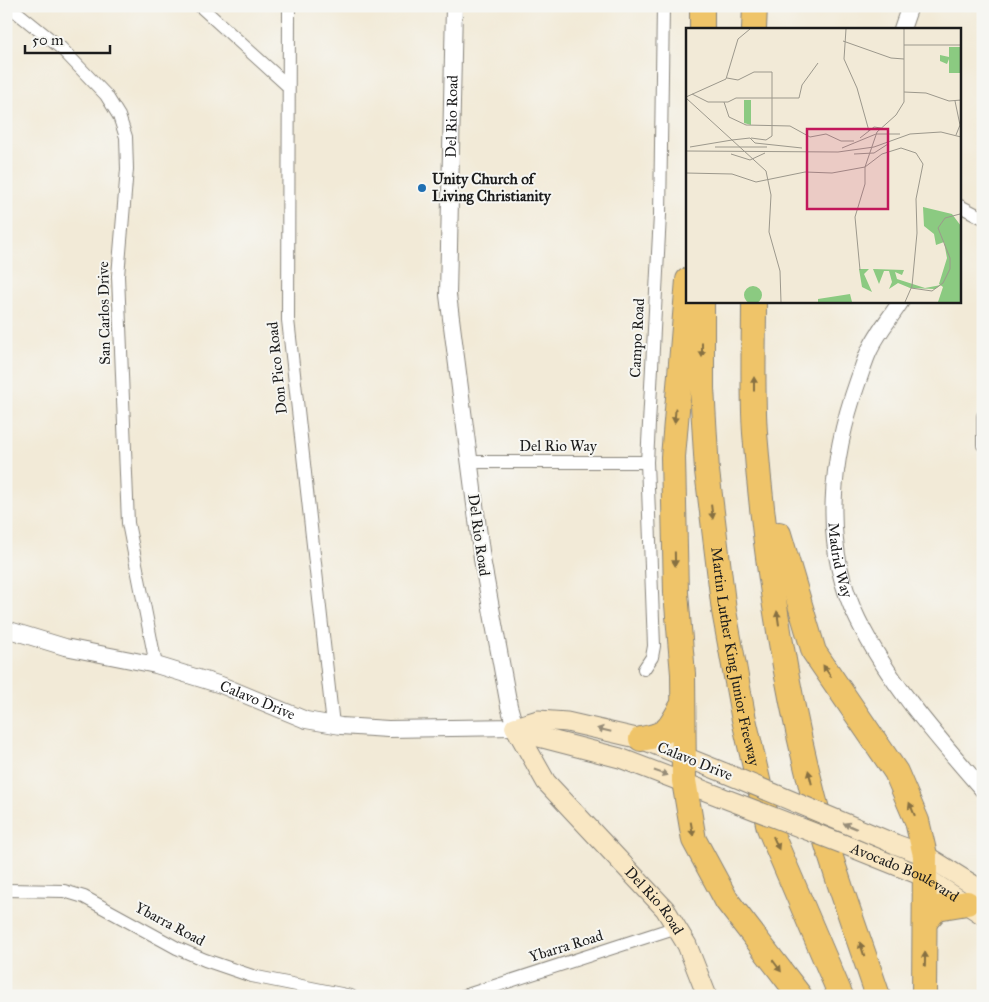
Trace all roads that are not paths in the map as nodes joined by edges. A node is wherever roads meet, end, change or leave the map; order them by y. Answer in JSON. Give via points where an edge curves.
{"nodes":[{"id":1,"x":8,"y":6,"type":"edge"},
{"id":2,"x":200,"y":6,"type":"edge"},
{"id":3,"x":289,"y":6,"type":"edge"},
{"id":4,"x":454,"y":6,"type":"edge"},
{"id":5,"x":663,"y":6,"type":"edge"},
{"id":6,"x":702,"y":6,"type":"edge"},
{"id":7,"x":754,"y":6,"type":"edge"},
{"id":8,"x":910,"y":6,"type":"edge"},
{"id":9,"x":702,"y":28,"type":"edge"},
{"id":10,"x":754,"y":28,"type":"edge"},
{"id":11,"x":902,"y":28,"type":"edge"},
{"id":12,"x":288,"y":86,"type":"junction"},
{"id":13,"x":962,"y":207,"type":"edge"},
{"id":14,"x":983,"y":218,"type":"edge"},
{"id":15,"x":686,"y":302,"type":"edge"},
{"id":16,"x":702,"y":302,"type":"edge"},
{"id":17,"x":754,"y":302,"type":"edge"},
{"id":18,"x":900,"y":302,"type":"edge"},
{"id":19,"x":983,"y":416,"type":"edge"},
{"id":20,"x":755,"y":433,"type":"junction"},
{"id":21,"x":983,"y":444,"type":"edge"},
{"id":22,"x":470,"y":462,"type":"junction"},
{"id":23,"x":646,"y":462,"type":"junction"},
{"id":24,"x":6,"y":629,"type":"edge"},
{"id":25,"x":156,"y":665,"type":"junction"},
{"id":26,"x":644,"y":669,"type":"dead end"},
{"id":27,"x":683,"y":704,"type":"junction"},
{"id":28,"x":333,"y":725,"type":"junction"},
{"id":29,"x":515,"y":727,"type":"junction"},
{"id":30,"x":641,"y":739,"type":"junction"},
{"id":31,"x":683,"y":756,"type":"junction"},
{"id":32,"x":983,"y":767,"type":"edge"},
{"id":33,"x":966,"y":770,"type":"junction"},
{"id":34,"x":684,"y":781,"type":"junction"},
{"id":35,"x":983,"y":790,"type":"edge"},
{"id":36,"x":795,"y":825,"type":"joint"},
{"id":37,"x":894,"y":853,"type":"junction"},
{"id":38,"x":926,"y":866,"type":"junction"},
{"id":39,"x":6,"y":890,"type":"edge"},
{"id":40,"x":977,"y":903,"type":"edge"},
{"id":41,"x":925,"y":922,"type":"junction"},
{"id":42,"x":677,"y":927,"type":"junction"},
{"id":43,"x":351,"y":996,"type":"edge"},
{"id":44,"x":464,"y":996,"type":"edge"},
{"id":45,"x":706,"y":996,"type":"edge"},
{"id":46,"x":800,"y":996,"type":"edge"},
{"id":47,"x":842,"y":996,"type":"edge"},
{"id":48,"x":878,"y":996,"type":"edge"},
{"id":49,"x":924,"y":996,"type":"edge"}],
"edges":[{"from":1,"to":25,"type":"street","name":"San Carlos Drive","via":[[61,48],[106,95],[119,116],[126,137],[127,169],[118,276],[128,523]]},
{"from":2,"to":12,"type":"street"},
{"from":3,"to":12,"type":"street","name":"Don Pico Road"},
{"from":4,"to":22,"type":"street","name":"Del Rio Road","via":[[448,295]]},
{"from":5,"to":23,"type":"street","name":"Campo Road","via":[[660,215]]},
{"from":6,"to":9,"type":"highway"},
{"from":7,"to":10,"type":"highway"},
{"from":8,"to":11,"type":"street"},
{"from":12,"to":28,"type":"street","name":"Don Pico Road","via":[[288,320]]},
{"from":13,"to":14,"type":"street"},
{"from":15,"to":27,"type":"highway","one_way":true,"via":[[673,457],[676,593]]},
{"from":16,"to":47,"type":"highway","name":"Martin Luther King Junior Freeway","one_way":true,"via":[[702,388],[707,471],[724,612],[743,715],[770,828]]},
{"from":20,"to":17,"type":"highway","one_way":true},
{"from":18,"to":33,"type":"street","name":"Madrid Way","via":[[870,348],[843,428],[834,489],[837,555],[857,618],[879,658],[919,714]]},
{"from":19,"to":21,"type":"street"},
{"from":38,"to":20,"type":"highway","one_way":true,"via":[[917,821],[896,772],[814,652],[786,564]]},
{"from":48,"to":20,"type":"highway","one_way":true,"via":[[824,834],[799,732],[765,532]]},
{"from":22,"to":23,"type":"street","name":"Del Rio Way"},
{"from":22,"to":29,"type":"street","name":"Del Rio Road","via":[[482,559],[508,706]]},
{"from":23,"to":26,"type":"street","name":"Campo Road","via":[[654,646],[652,657]]},
{"from":24,"to":25,"type":"street","name":"Calavo Drive","via":[[64,647]]},
{"from":25,"to":28,"type":"street","name":"Calavo Drive","via":[[222,685],[306,720]]},
{"from":27,"to":30,"type":"highway","via":[[661,736]]},
{"from":27,"to":31,"type":"highway"},
{"from":28,"to":29,"type":"street","name":"Calavo Drive","via":[[388,729]]},
{"from":30,"to":29,"type":"main road","name":"Calavo Drive","one_way":true,"via":[[567,722],[538,720]]},
{"from":29,"to":34,"type":"main road","name":"Calavo Drive","one_way":true},
{"from":29,"to":42,"type":"main road","name":"Del Rio Road","via":[[546,782],[656,898]]},
{"from":30,"to":31,"type":"main road","name":"Calavo Drive"},
{"from":31,"to":34,"type":"highway"},
{"from":37,"to":31,"type":"main road","name":"Calavo Drive","one_way":true,"bridge":true},
{"from":32,"to":33,"type":"street"},
{"from":33,"to":35,"type":"street","name":"Madrid Way"},
{"from":34,"to":36,"type":"main road","name":"Calavo Drive","bridge":true},
{"from":34,"to":46,"type":"highway","one_way":true,"via":[[694,840],[708,866],[727,901]]},
{"from":36,"to":37,"type":"main road","name":"Avocado Boulevard","bridge":true},
{"from":37,"to":38,"type":"main road","name":"Avocado Boulevard"},
{"from":38,"to":40,"type":"main road","name":"Avocado Boulevard"},
{"from":38,"to":41,"type":"highway"},
{"from":39,"to":43,"type":"street","name":"Ybarra Road","via":[[64,891],[84,897],[204,960],[252,976]]},
{"from":40,"to":41,"type":"highway","via":[[937,908]]},
{"from":49,"to":41,"type":"highway","one_way":true},
{"from":42,"to":44,"type":"street","name":"Ybarra Road"},
{"from":42,"to":45,"type":"main road","name":"Del Rio Road","via":[[693,958]]}]}
